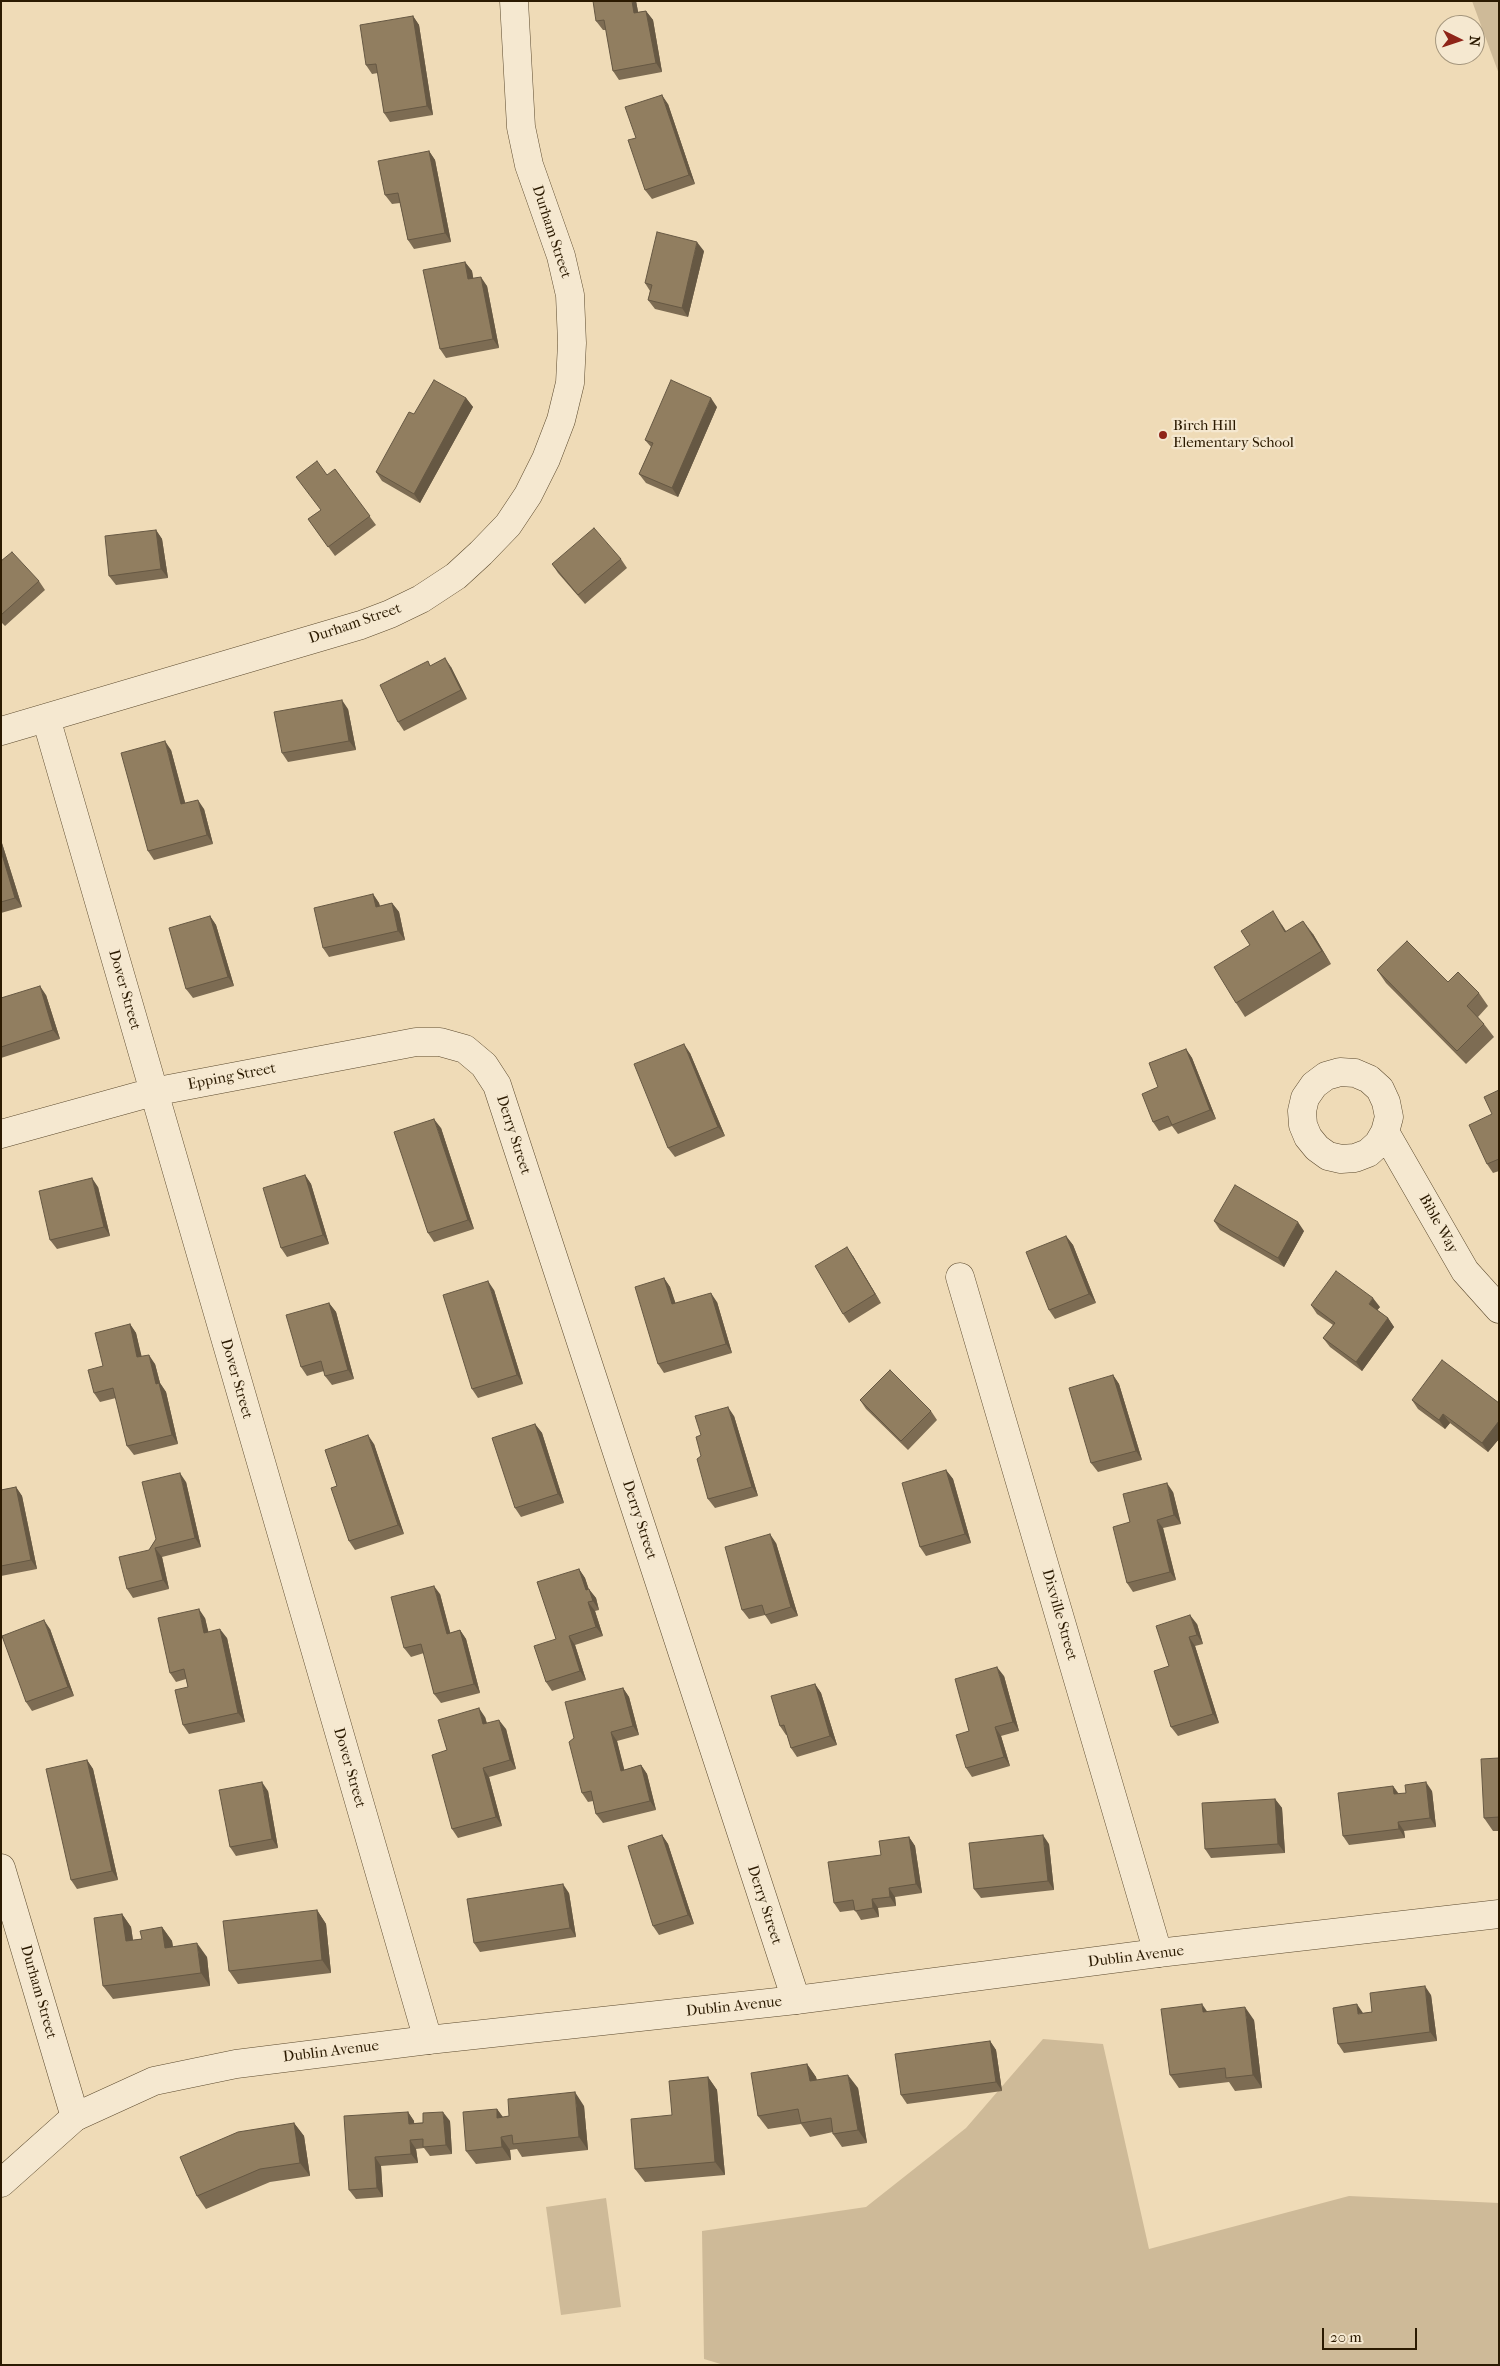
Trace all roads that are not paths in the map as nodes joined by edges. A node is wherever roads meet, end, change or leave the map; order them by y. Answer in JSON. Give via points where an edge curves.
{"nodes":[{"id":1,"x":514,"y":1,"type":"edge"},
{"id":2,"x":46,"y":718,"type":"junction"},
{"id":3,"x":1,"y":731,"type":"edge"},
{"id":4,"x":465,"y":1049,"type":"joint"},
{"id":5,"x":153,"y":1092,"type":"junction"},
{"id":6,"x":1386,"y":1132,"type":"dead end"},
{"id":7,"x":1,"y":1134,"type":"edge"},
{"id":8,"x":960,"y":1277,"type":"dead end"},
{"id":9,"x":1499,"y":1309,"type":"edge"},
{"id":10,"x":1,"y":1868,"type":"edge"},
{"id":11,"x":1499,"y":1914,"type":"edge"},
{"id":12,"x":1158,"y":1954,"type":"junction"},
{"id":13,"x":796,"y":2000,"type":"junction"},
{"id":14,"x":428,"y":2040,"type":"junction"},
{"id":15,"x":75,"y":2117,"type":"junction"},
{"id":16,"x":1,"y":2183,"type":"edge"}],
"edges":[{"from":1,"to":2,"type":"street","name":"Durham Street","via":[[521,126],[529,165],[562,256],[570,295],[572,342],[570,382],[561,420],[528,495],[508,525],[456,576],[390,614]]},
{"from":2,"to":3,"type":"street","name":"Durham Street"},
{"from":2,"to":5,"type":"street","name":"Dover Street"},
{"from":4,"to":5,"type":"street","name":"Epping Street","via":[[440,1042],[416,1042]]},
{"from":4,"to":13,"type":"street","name":"Derry Street","via":[[484,1065],[497,1085]]},
{"from":5,"to":7,"type":"street","name":"Epping Street"},
{"from":5,"to":14,"type":"street","name":"Dover Street"},
{"from":6,"to":9,"type":"street","name":"Bible Way","via":[[1465,1271]]},
{"from":8,"to":12,"type":"street","name":"Dixville Street"},
{"from":10,"to":15,"type":"street","name":"Durham Street"},
{"from":11,"to":12,"type":"street","name":"Dublin Avenue"},
{"from":12,"to":13,"type":"street","name":"Dublin Avenue"},
{"from":13,"to":14,"type":"street","name":"Dublin Avenue"},
{"from":14,"to":15,"type":"street","name":"Dublin Avenue","via":[[236,2064],[154,2080]]},
{"from":15,"to":16,"type":"street","name":"Dublin Avenue"}]}
